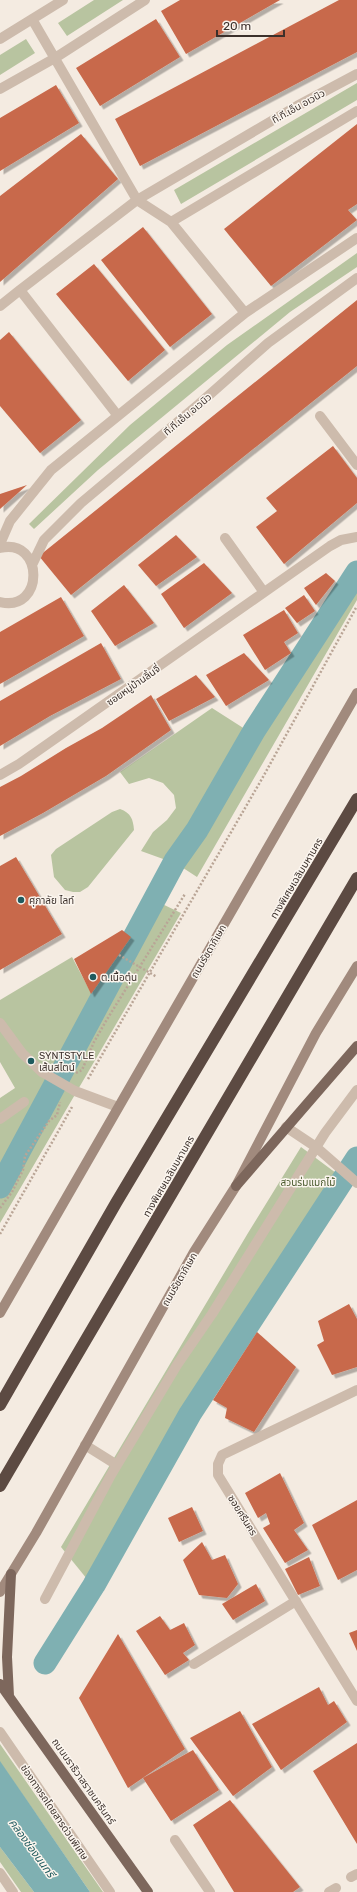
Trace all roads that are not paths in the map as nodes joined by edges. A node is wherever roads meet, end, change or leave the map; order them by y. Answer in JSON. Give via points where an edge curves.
{"nodes":[{"id":1,"x":63,"y":0,"type":"edge"},
{"id":2,"x":146,"y":0,"type":"edge"},
{"id":3,"x":32,"y":19,"type":"junction"},
{"id":4,"x":0,"y":39,"type":"edge"},
{"id":5,"x":55,"y":58,"type":"junction"},
{"id":6,"x":357,"y":74,"type":"edge"},
{"id":7,"x":0,"y":89,"type":"edge"},
{"id":8,"x":357,"y":111,"type":"edge"},
{"id":9,"x":137,"y":200,"type":"junction"},
{"id":10,"x":171,"y":222,"type":"junction"},
{"id":11,"x":357,"y":238,"type":"edge"},
{"id":12,"x":357,"y":278,"type":"edge"},
{"id":13,"x":20,"y":290,"type":"junction"},
{"id":14,"x":0,"y":306,"type":"edge"},
{"id":15,"x":246,"y":313,"type":"junction"},
{"id":16,"x":118,"y":416,"type":"junction"},
{"id":17,"x":320,"y":416,"type":"dead end"},
{"id":18,"x":357,"y":465,"type":"edge"},
{"id":19,"x":357,"y":537,"type":"edge"},
{"id":20,"x":225,"y":538,"type":"dead end"},
{"id":21,"x":0,"y":544,"type":"edge"},
{"id":22,"x":0,"y":548,"type":"edge"},
{"id":23,"x":32,"y":565,"type":"junction"},
{"id":24,"x":264,"y":591,"type":"junction"},
{"id":25,"x":3,"y":605,"type":"edge"},
{"id":26,"x":357,"y":692,"type":"edge"},
{"id":27,"x":0,"y":775,"type":"edge"},
{"id":28,"x":357,"y":799,"type":"edge"},
{"id":29,"x":357,"y":878,"type":"edge"},
{"id":30,"x":357,"y":966,"type":"edge"},
{"id":31,"x":0,"y":1023,"type":"edge"},
{"id":32,"x":357,"y":1046,"type":"edge"},
{"id":33,"x":357,"y":1090,"type":"edge"},
{"id":34,"x":24,"y":1102,"type":"dead end"},
{"id":35,"x":118,"y":1107,"type":"junction"},
{"id":36,"x":0,"y":1119,"type":"edge"},
{"id":37,"x":286,"y":1127,"type":"junction"},
{"id":38,"x":316,"y":1147,"type":"junction"},
{"id":39,"x":355,"y":1181,"type":"edge"},
{"id":40,"x":236,"y":1186,"type":"junction"},
{"id":41,"x":0,"y":1313,"type":"edge"},
{"id":42,"x":357,"y":1390,"type":"edge"},
{"id":43,"x":0,"y":1405,"type":"edge"},
{"id":44,"x":85,"y":1445,"type":"junction"},
{"id":45,"x":117,"y":1465,"type":"junction"},
{"id":46,"x":0,"y":1486,"type":"edge"},
{"id":47,"x":11,"y":1574,"type":"junction"},
{"id":48,"x":0,"y":1592,"type":"edge"},
{"id":49,"x":45,"y":1600,"type":"dead end"},
{"id":50,"x":296,"y":1601,"type":"junction"},
{"id":51,"x":194,"y":1664,"type":"dead end"},
{"id":52,"x":0,"y":1684,"type":"edge"},
{"id":53,"x":9,"y":1697,"type":"junction"},
{"id":54,"x":357,"y":1701,"type":"edge"},
{"id":55,"x":0,"y":1732,"type":"edge"},
{"id":56,"x":175,"y":1840,"type":"dead end"},
{"id":57,"x":0,"y":1873,"type":"edge"},
{"id":58,"x":13,"y":1892,"type":"edge"},
{"id":59,"x":110,"y":1892,"type":"edge"},
{"id":60,"x":148,"y":1892,"type":"edge"},
{"id":61,"x":210,"y":1892,"type":"edge"}],
"edges":[{"from":1,"to":3,"type":"street"},
{"from":2,"to":5,"type":"street"},
{"from":3,"to":4,"type":"street"},
{"from":3,"to":5,"type":"street"},
{"from":5,"to":7,"type":"street"},
{"from":5,"to":9,"type":"street"},
{"from":6,"to":9,"type":"street","name":"ที.ที.เอ็น อเวนิว","via":[[297,106]]},
{"from":8,"to":10,"type":"street"},
{"from":9,"to":10,"type":"street"},
{"from":9,"to":13,"type":"street","name":"ที.ที.เอ็น อเวนิว"},
{"from":10,"to":15,"type":"street"},
{"from":11,"to":15,"type":"street"},
{"from":12,"to":23,"type":"street","name":"ที.ที.เอ็น อเวนิว","via":[[268,343],[81,503],[44,540]]},
{"from":13,"to":14,"type":"street","name":"ที.ที.เอ็น อเวนิว"},
{"from":13,"to":16,"type":"street"},
{"from":15,"to":16,"type":"street"},
{"from":16,"to":21,"type":"street","via":[[51,470],[10,521]]},
{"from":17,"to":18,"type":"street"},
{"from":19,"to":24,"type":"street","name":"ซอยหมู่บ้านลิ้นจี่","via":[[341,540],[330,546]]},
{"from":20,"to":24,"type":"street"},
{"from":22,"to":23,"type":"street","via":[[21,551]]},
{"from":23,"to":25,"type":"street","name":"ที.ที.เอ็น อเวนิว","via":[[35,574],[30,591],[23,598]]},
{"from":24,"to":27,"type":"street","name":"ซอยหมู่บ้านลิ้นจี่","via":[[184,650]]},
{"from":26,"to":35,"type":"main road","name":"ถนนรัชดาภิเษก"},
{"from":28,"to":43,"type":"highway","name":"ทางพิเศษเฉลิมมหานคร","via":[[116,1204]]},
{"from":29,"to":46,"type":"highway","name":"ทางพิเศษเฉลิมมหานคร"},
{"from":30,"to":40,"type":"main road","name":"ถนนรัชดาภิเษก","via":[[316,1033]]},
{"from":31,"to":35,"type":"street","bridge":true,"via":[[22,1053],[42,1072],[77,1092]]},
{"from":32,"to":37,"type":"main road"},
{"from":33,"to":38,"type":"street"},
{"from":34,"to":36,"type":"street"},
{"from":35,"to":41,"type":"main road","name":"ถนนรัชดาภิเษก"},
{"from":37,"to":38,"type":"street"},
{"from":37,"to":40,"type":"main road"},
{"from":38,"to":39,"type":"street"},
{"from":38,"to":45,"type":"street","via":[[212,1314],[177,1365]]},
{"from":40,"to":44,"type":"main road","name":"ถนนรัชดาภิเษก","via":[[194,1252]]},
{"from":42,"to":50,"type":"street","name":"ซอยศรีนคร","via":[[222,1455],[218,1464],[218,1475]]},
{"from":44,"to":45,"type":"street"},
{"from":44,"to":47,"type":"main road","name":"ถนนรัชดาภิเษก"},
{"from":45,"to":49,"type":"street"},
{"from":47,"to":48,"type":"main road","name":"ถนนรัชดาภิเษก"},
{"from":47,"to":53,"type":"main road","via":[[7,1656]]},
{"from":50,"to":51,"type":"street"},
{"from":50,"to":54,"type":"street","name":"ซอยศรีนคร"},
{"from":52,"to":53,"type":"main road","name":"ถนนนราธิวาสราชนครินทร์"},
{"from":53,"to":60,"type":"main road","name":"ถนนนราธิวาสราชนครินทร์"},
{"from":55,"to":59,"type":"street","name":"ช่องทางรถโดยสารด่วนพิเศษ"},
{"from":56,"to":61,"type":"street"},
{"from":57,"to":58,"type":"street"}]}
